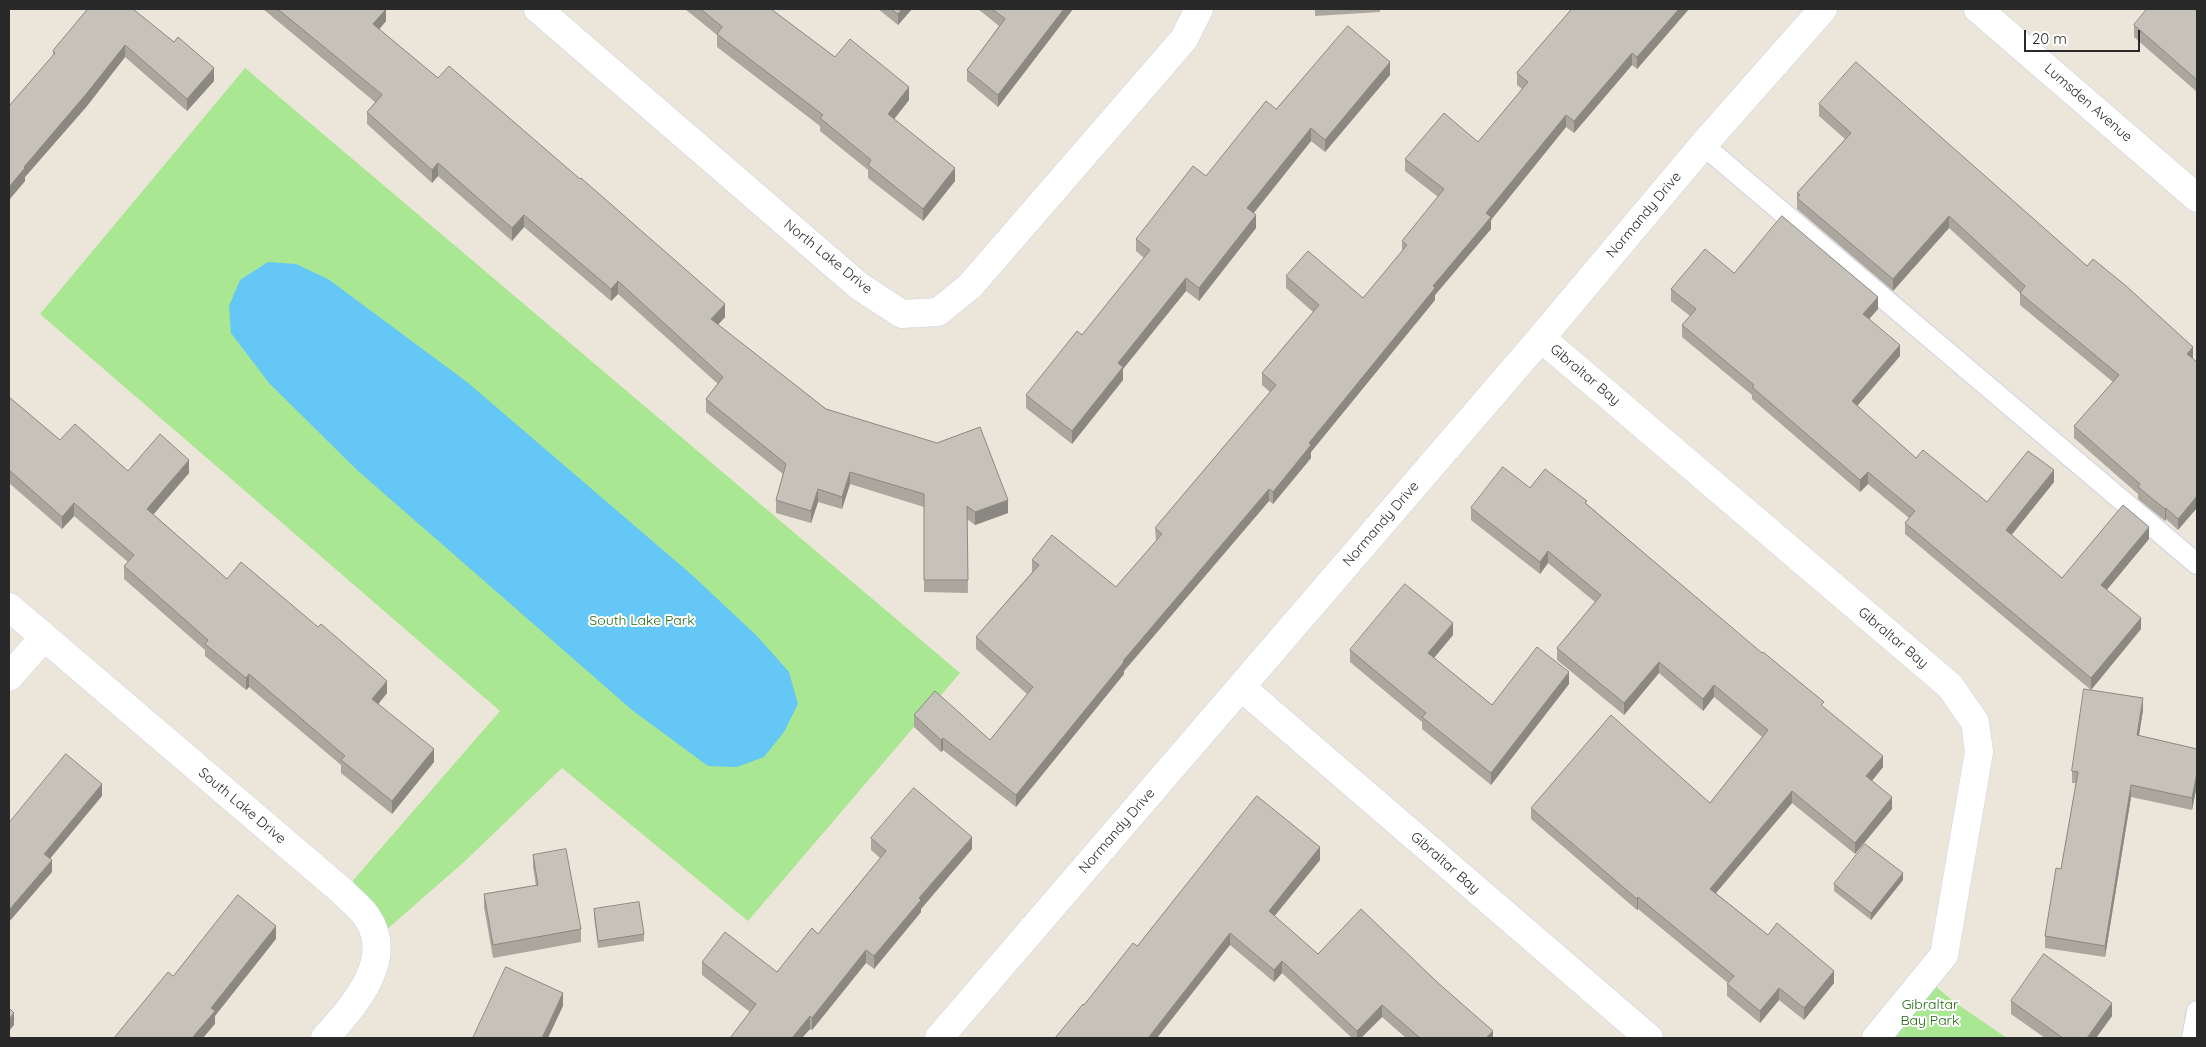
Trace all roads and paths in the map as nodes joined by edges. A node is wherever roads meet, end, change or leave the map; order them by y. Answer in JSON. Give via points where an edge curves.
{"nodes":[{"id":1,"x":538,"y":9,"type":"edge"},
{"id":2,"x":1199,"y":9,"type":"edge"},
{"id":3,"x":1823,"y":9,"type":"edge"},
{"id":4,"x":1978,"y":9,"type":"edge"},
{"id":5,"x":1703,"y":145,"type":"junction"},
{"id":6,"x":2197,"y":198,"type":"edge"},
{"id":7,"x":1541,"y":338,"type":"junction"},
{"id":8,"x":2197,"y":564,"type":"edge"},
{"id":9,"x":9,"y":607,"type":"edge"},
{"id":10,"x":44,"y":637,"type":"junction"},
{"id":11,"x":9,"y":678,"type":"edge"},
{"id":12,"x":1241,"y":687,"type":"junction"},
{"id":13,"x":2197,"y":1012,"type":"edge"},
{"id":14,"x":326,"y":1038,"type":"edge"},
{"id":15,"x":939,"y":1038,"type":"edge"},
{"id":16,"x":1649,"y":1038,"type":"edge"},
{"id":17,"x":1876,"y":1038,"type":"edge"},
{"id":18,"x":2192,"y":1038,"type":"edge"}],
"edges":[{"from":1,"to":2,"type":"street","name":"North Lake Drive","via":[[859,286],[902,314],[938,312],[970,286],[1184,39]]},
{"from":3,"to":5,"type":"street","name":"Normandy Drive"},
{"from":4,"to":6,"type":"street","name":"Lumsden Avenue"},
{"from":5,"to":7,"type":"street","name":"Normandy Drive"},
{"from":5,"to":8,"type":"lane"},
{"from":7,"to":12,"type":"street","name":"Normandy Drive"},
{"from":7,"to":17,"type":"street","name":"Gibraltar Bay","via":[[1950,686],[1975,722],[1979,752],[1944,955]]},
{"from":9,"to":10,"type":"street","name":"South Lake Drive"},
{"from":10,"to":11,"type":"street"},
{"from":10,"to":14,"type":"street","name":"South Lake Drive","via":[[343,892],[367,917],[377,938],[376,959],[369,981]]},
{"from":12,"to":15,"type":"street","name":"Normandy Drive"},
{"from":12,"to":16,"type":"street","name":"Gibraltar Bay"},
{"from":13,"to":18,"type":"lane"}]}
